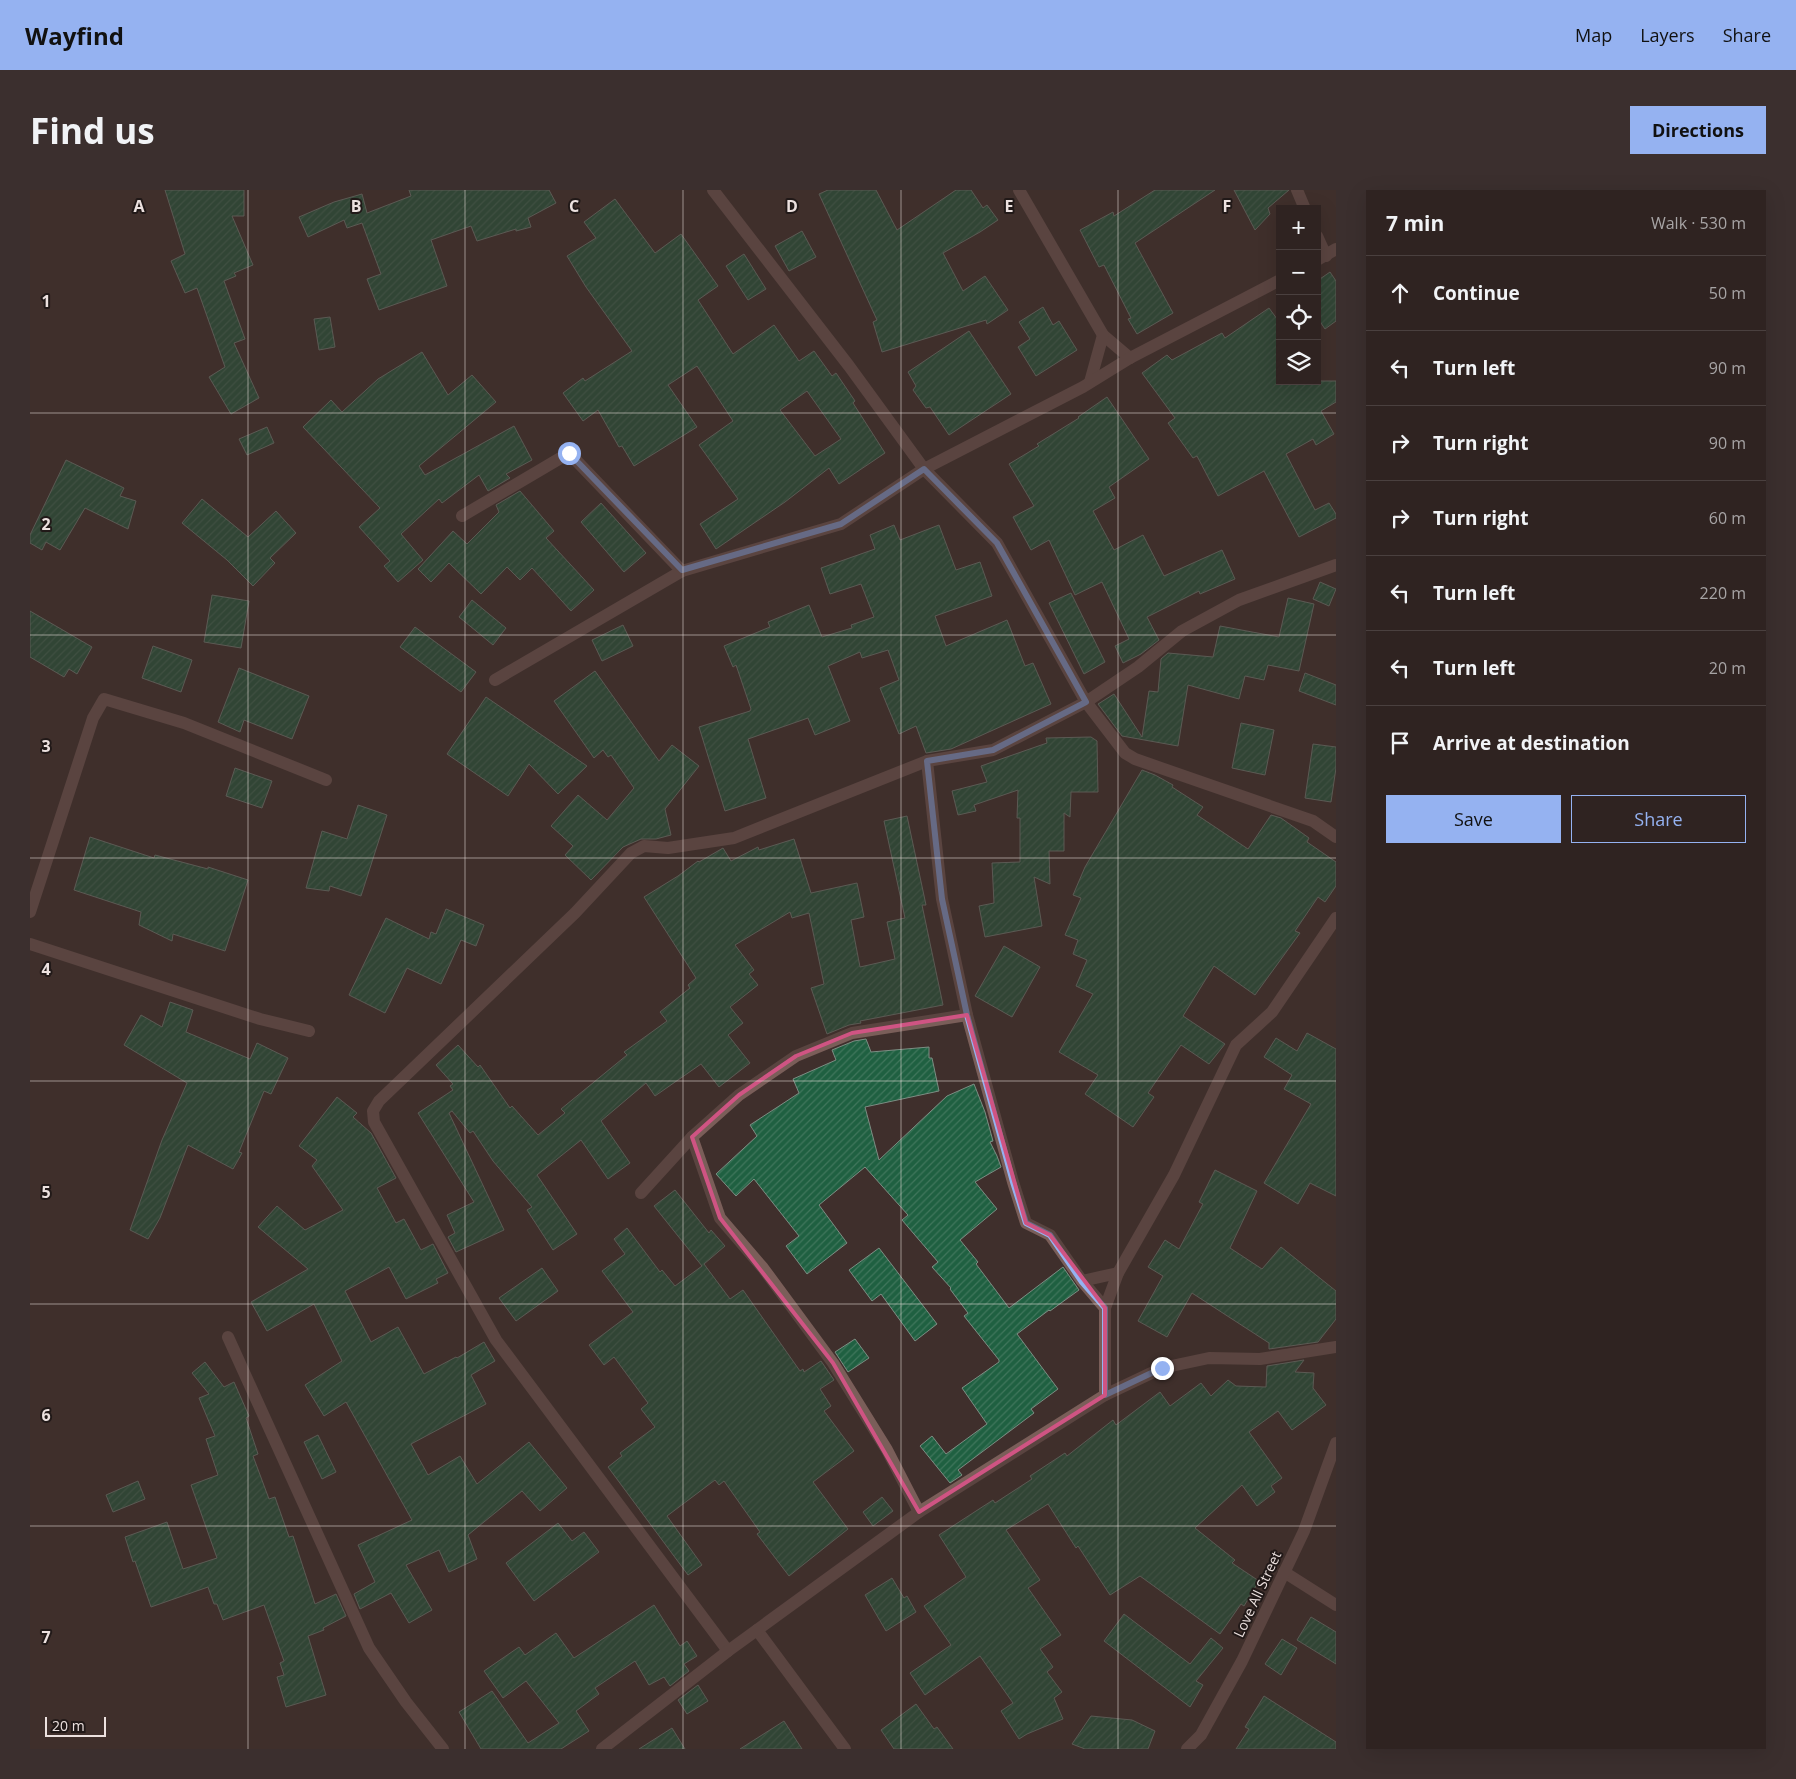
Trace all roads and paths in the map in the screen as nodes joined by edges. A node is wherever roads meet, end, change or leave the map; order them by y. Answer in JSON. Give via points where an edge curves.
{"nodes":[{"id":1,"x":712,"y":190,"type":"edge"},
{"id":2,"x":1019,"y":190,"type":"edge"},
{"id":3,"x":1297,"y":190,"type":"edge"},
{"id":4,"x":1303,"y":205,"type":"edge"},
{"id":5,"x":1276,"y":282,"type":"edge"},
{"id":6,"x":1103,"y":335,"type":"junction"},
{"id":7,"x":1130,"y":358,"type":"junction"},
{"id":8,"x":1090,"y":382,"type":"junction"},
{"id":9,"x":924,"y":469,"type":"junction"},
{"id":10,"x":462,"y":516,"type":"dead end"},
{"id":11,"x":1336,"y":566,"type":"edge"},
{"id":12,"x":682,"y":570,"type":"junction"},
{"id":13,"x":495,"y":680,"type":"dead end"},
{"id":14,"x":1086,"y":702,"type":"junction"},
{"id":15,"x":927,"y":761,"type":"junction"},
{"id":16,"x":326,"y":780,"type":"dead end"},
{"id":17,"x":1336,"y":837,"type":"edge"},
{"id":18,"x":30,"y":912,"type":"edge"},
{"id":19,"x":1336,"y":918,"type":"edge"},
{"id":20,"x":30,"y":944,"type":"edge"},
{"id":21,"x":967,"y":1015,"type":"junction"},
{"id":22,"x":309,"y":1031,"type":"dead end"},
{"id":23,"x":692,"y":1137,"type":"junction"},
{"id":24,"x":641,"y":1193,"type":"dead end"},
{"id":25,"x":1118,"y":1273,"type":"junction"},
{"id":26,"x":1082,"y":1282,"type":"junction"},
{"id":27,"x":1105,"y":1308,"type":"junction"},
{"id":28,"x":228,"y":1337,"type":"dead end"},
{"id":29,"x":1336,"y":1347,"type":"edge"},
{"id":30,"x":1105,"y":1395,"type":"junction"},
{"id":31,"x":1336,"y":1443,"type":"edge"},
{"id":32,"x":919,"y":1512,"type":"junction"},
{"id":33,"x":1284,"y":1572,"type":"junction"},
{"id":34,"x":1336,"y":1605,"type":"edge"},
{"id":35,"x":757,"y":1630,"type":"junction"},
{"id":36,"x":728,"y":1651,"type":"junction"},
{"id":37,"x":443,"y":1749,"type":"edge"},
{"id":38,"x":602,"y":1749,"type":"edge"},
{"id":39,"x":845,"y":1749,"type":"edge"},
{"id":40,"x":1187,"y":1749,"type":"edge"}],
"edges":[{"from":1,"to":9,"type":"street","via":[[849,366]]},
{"from":2,"to":6,"type":"street"},
{"from":3,"to":4,"type":"street"},
{"from":5,"to":7,"type":"street"},
{"from":6,"to":7,"type":"street"},
{"from":6,"to":8,"type":"street"},
{"from":7,"to":8,"type":"street"},
{"from":8,"to":9,"type":"street"},
{"from":9,"to":12,"type":"street","via":[[841,524]]},
{"from":9,"to":14,"type":"street","via":[[997,543]]},
{"from":10,"to":12,"type":"street","via":[[569,453]]},
{"from":11,"to":14,"type":"street","via":[[1239,600],[1182,631],[1138,667]]},
{"from":12,"to":13,"type":"street"},
{"from":14,"to":15,"type":"street","via":[[993,750]]},
{"from":14,"to":17,"type":"street","via":[[1130,756],[1313,821]]},
{"from":15,"to":21,"type":"street","via":[[942,899]]},
{"from":15,"to":36,"type":"street","via":[[734,838],[668,848],[644,846],[632,853],[575,913],[379,1101],[373,1111],[374,1122],[496,1340]]},
{"from":16,"to":18,"type":"street","via":[[184,723],[104,699],[93,718]]},
{"from":19,"to":25,"type":"street","via":[[1272,1012],[1236,1045],[1174,1175]]},
{"from":20,"to":22,"type":"street","via":[[260,1019]]},
{"from":21,"to":23,"type":"street","via":[[852,1034],[796,1056],[739,1095]]},
{"from":21,"to":26,"type":"street","via":[[1026,1223],[1050,1235]]},
{"from":23,"to":24,"type":"street"},
{"from":23,"to":32,"type":"street","via":[[720,1218],[763,1268],[834,1363],[887,1450]]},
{"from":25,"to":26,"type":"street"},
{"from":25,"to":27,"type":"street"},
{"from":26,"to":27,"type":"street"},
{"from":27,"to":30,"type":"street"},
{"from":28,"to":37,"type":"street","via":[[369,1648]]},
{"from":29,"to":30,"type":"street","via":[[1260,1359],[1209,1358],[1162,1368]]},
{"from":30,"to":32,"type":"street"},
{"from":31,"to":33,"type":"street","name":"Love All Street","via":[[1304,1531]]},
{"from":32,"to":35,"type":"street"},
{"from":33,"to":34,"type":"street"},
{"from":33,"to":40,"type":"street","name":"Love All Street","via":[[1242,1661],[1201,1735]]},
{"from":35,"to":36,"type":"street"},
{"from":35,"to":39,"type":"street"},
{"from":36,"to":38,"type":"street"}]}
